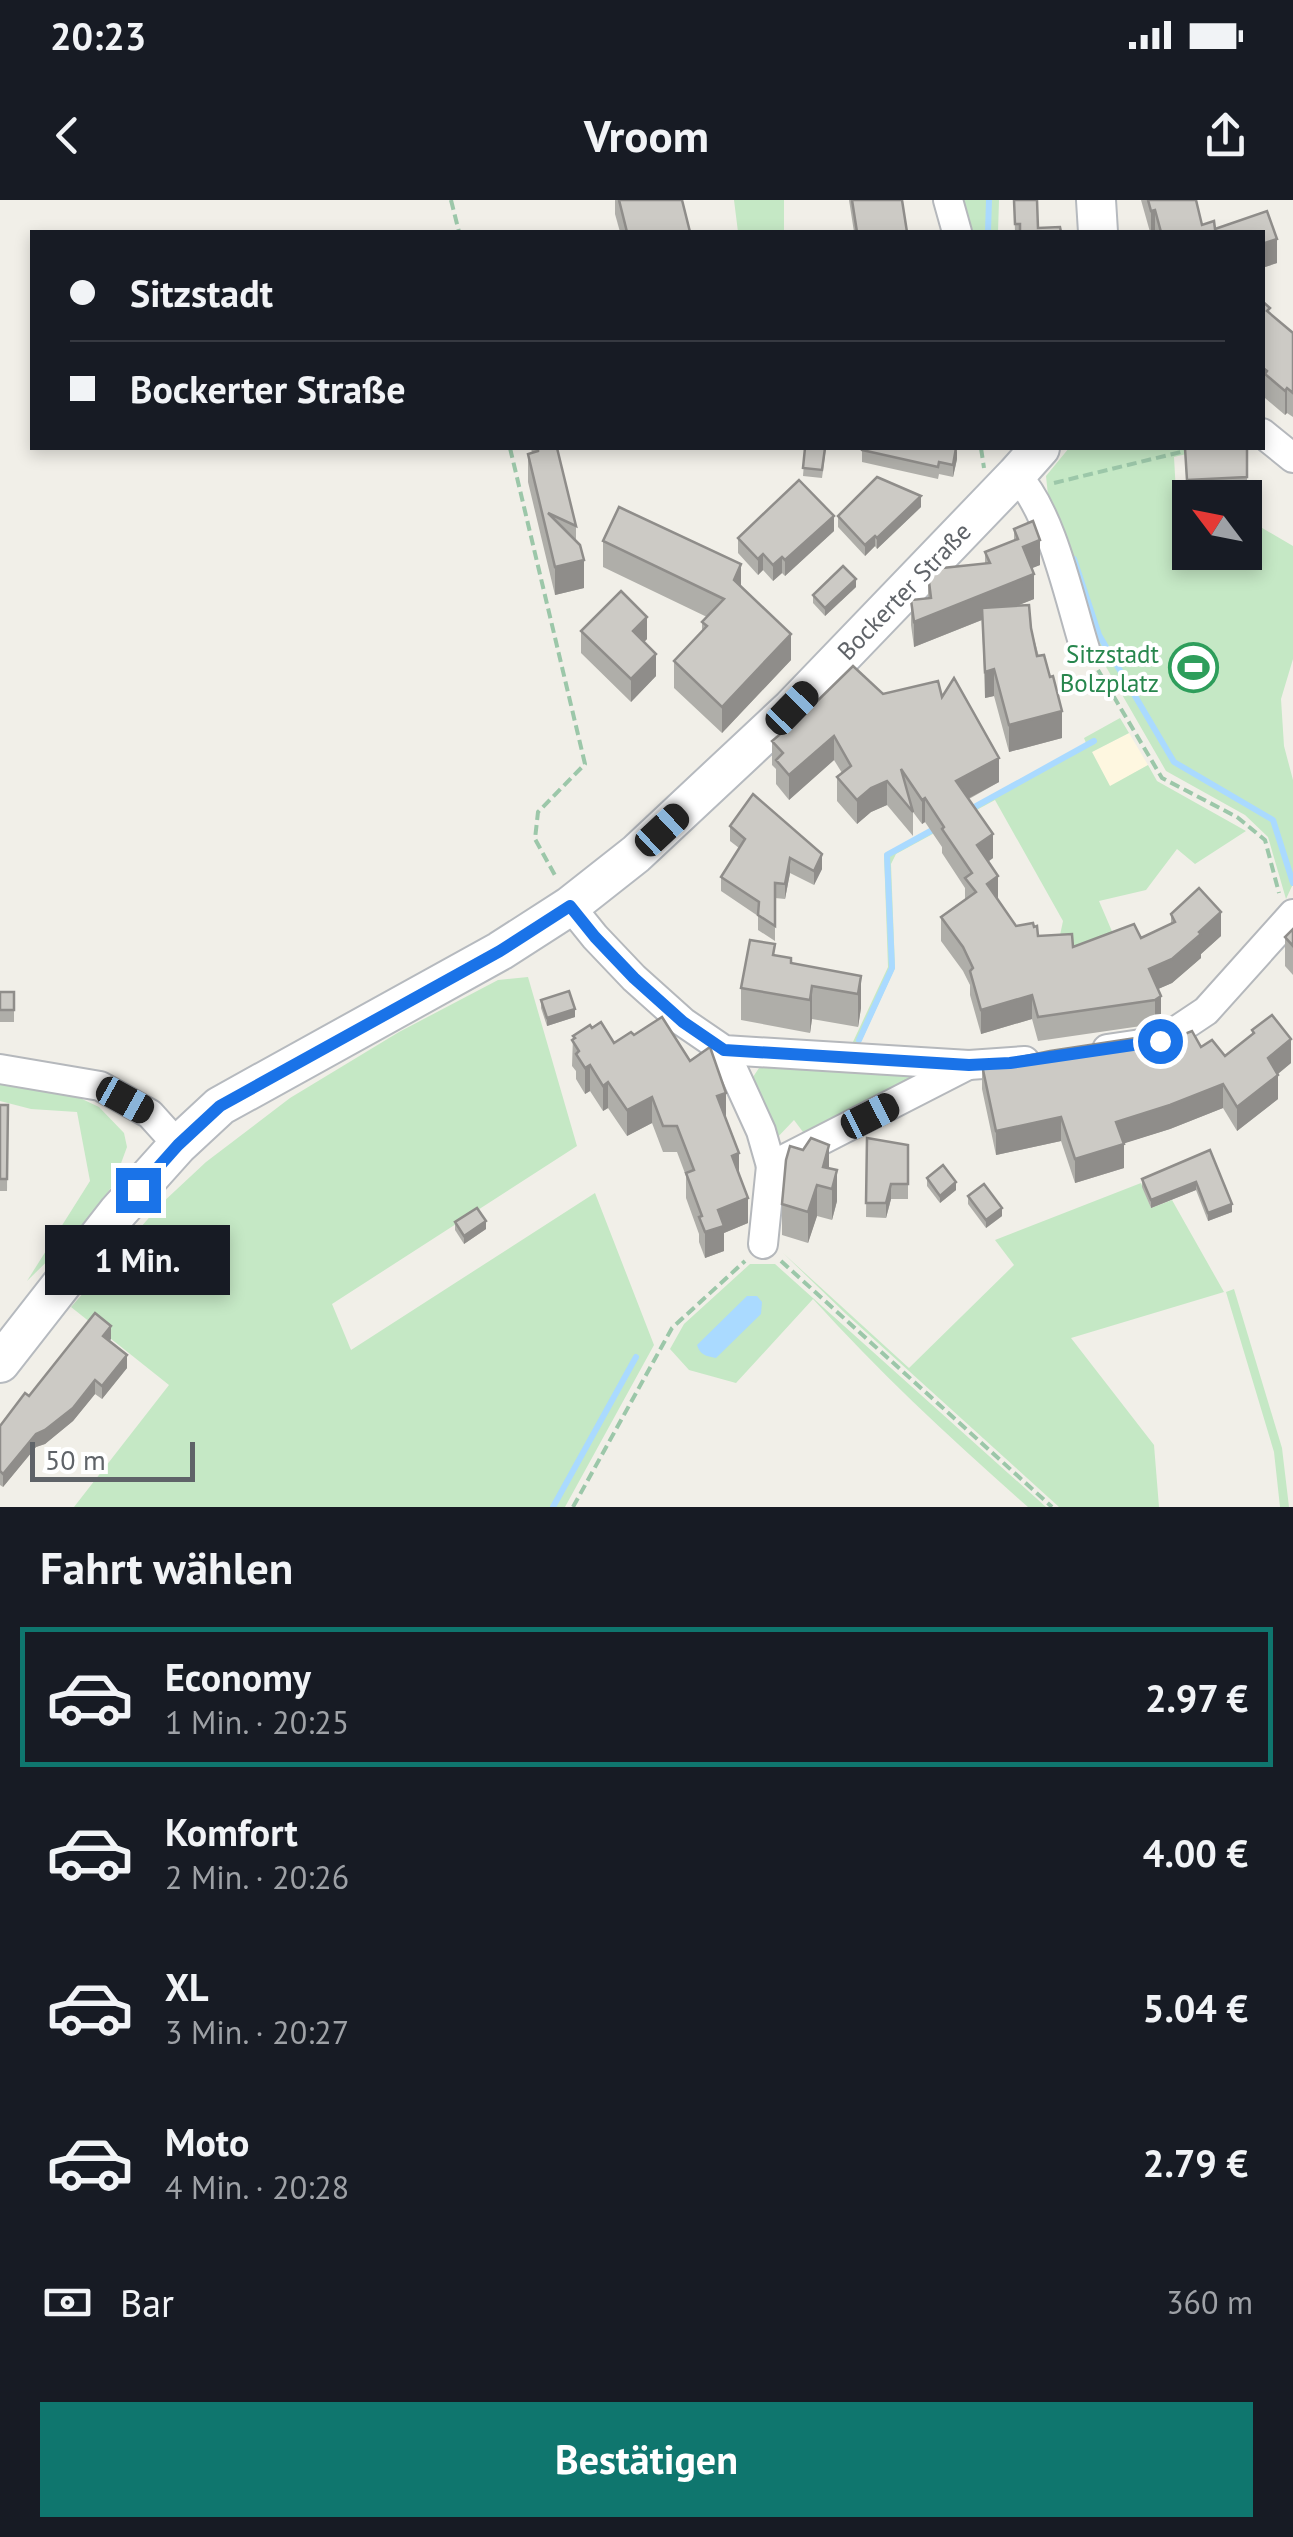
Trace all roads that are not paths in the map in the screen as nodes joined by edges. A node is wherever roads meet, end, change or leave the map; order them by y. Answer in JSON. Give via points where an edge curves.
{"nodes":[{"id":1,"x":948,"y":200,"type":"edge"},
{"id":2,"x":1096,"y":200,"type":"edge"},
{"id":3,"x":956,"y":230,"type":"edge"},
{"id":4,"x":1098,"y":230,"type":"edge"},
{"id":5,"x":1265,"y":435,"type":"edge"},
{"id":6,"x":1293,"y":458,"type":"edge"},
{"id":7,"x":1028,"y":471,"type":"edge"},
{"id":8,"x":1085,"y":649,"type":"road end"},
{"id":9,"x":570,"y":906,"type":"junction"},
{"id":10,"x":1287,"y":908,"type":"edge"},
{"id":11,"x":724,"y":1050,"type":"junction"},
{"id":12,"x":1086,"y":1052,"type":"edge"},
{"id":13,"x":1048,"y":1057,"type":"edge"},
{"id":14,"x":969,"y":1065,"type":"junction"},
{"id":15,"x":0,"y":1069,"type":"edge"},
{"id":16,"x":178,"y":1145,"type":"junction"},
{"id":17,"x":771,"y":1166,"type":"junction"},
{"id":18,"x":763,"y":1244,"type":"road end"},
{"id":19,"x":0,"y":1363,"type":"edge"}],
"edges":[{"from":1,"to":3,"type":"street"},
{"from":2,"to":4,"type":"street"},
{"from":5,"to":6,"type":"street"},
{"from":7,"to":8,"type":"street"},
{"from":7,"to":9,"type":"street","name":"Bockerter Straße","via":[[988,504],[792,708],[636,854]]},
{"from":9,"to":11,"type":"street","via":[[634,978]]},
{"from":9,"to":16,"type":"street","name":"Bockerter Straße","via":[[220,1106]]},
{"from":10,"to":12,"type":"street","via":[[1206,1011],[1160,1041]]},
{"from":11,"to":14,"type":"street"},
{"from":11,"to":17,"type":"street"},
{"from":13,"to":14,"type":"street"},
{"from":14,"to":17,"type":"street"},
{"from":15,"to":16,"type":"street","via":[[100,1086],[150,1114]]},
{"from":16,"to":19,"type":"street","name":"Bockerter Straße"},
{"from":17,"to":18,"type":"street"}]}
